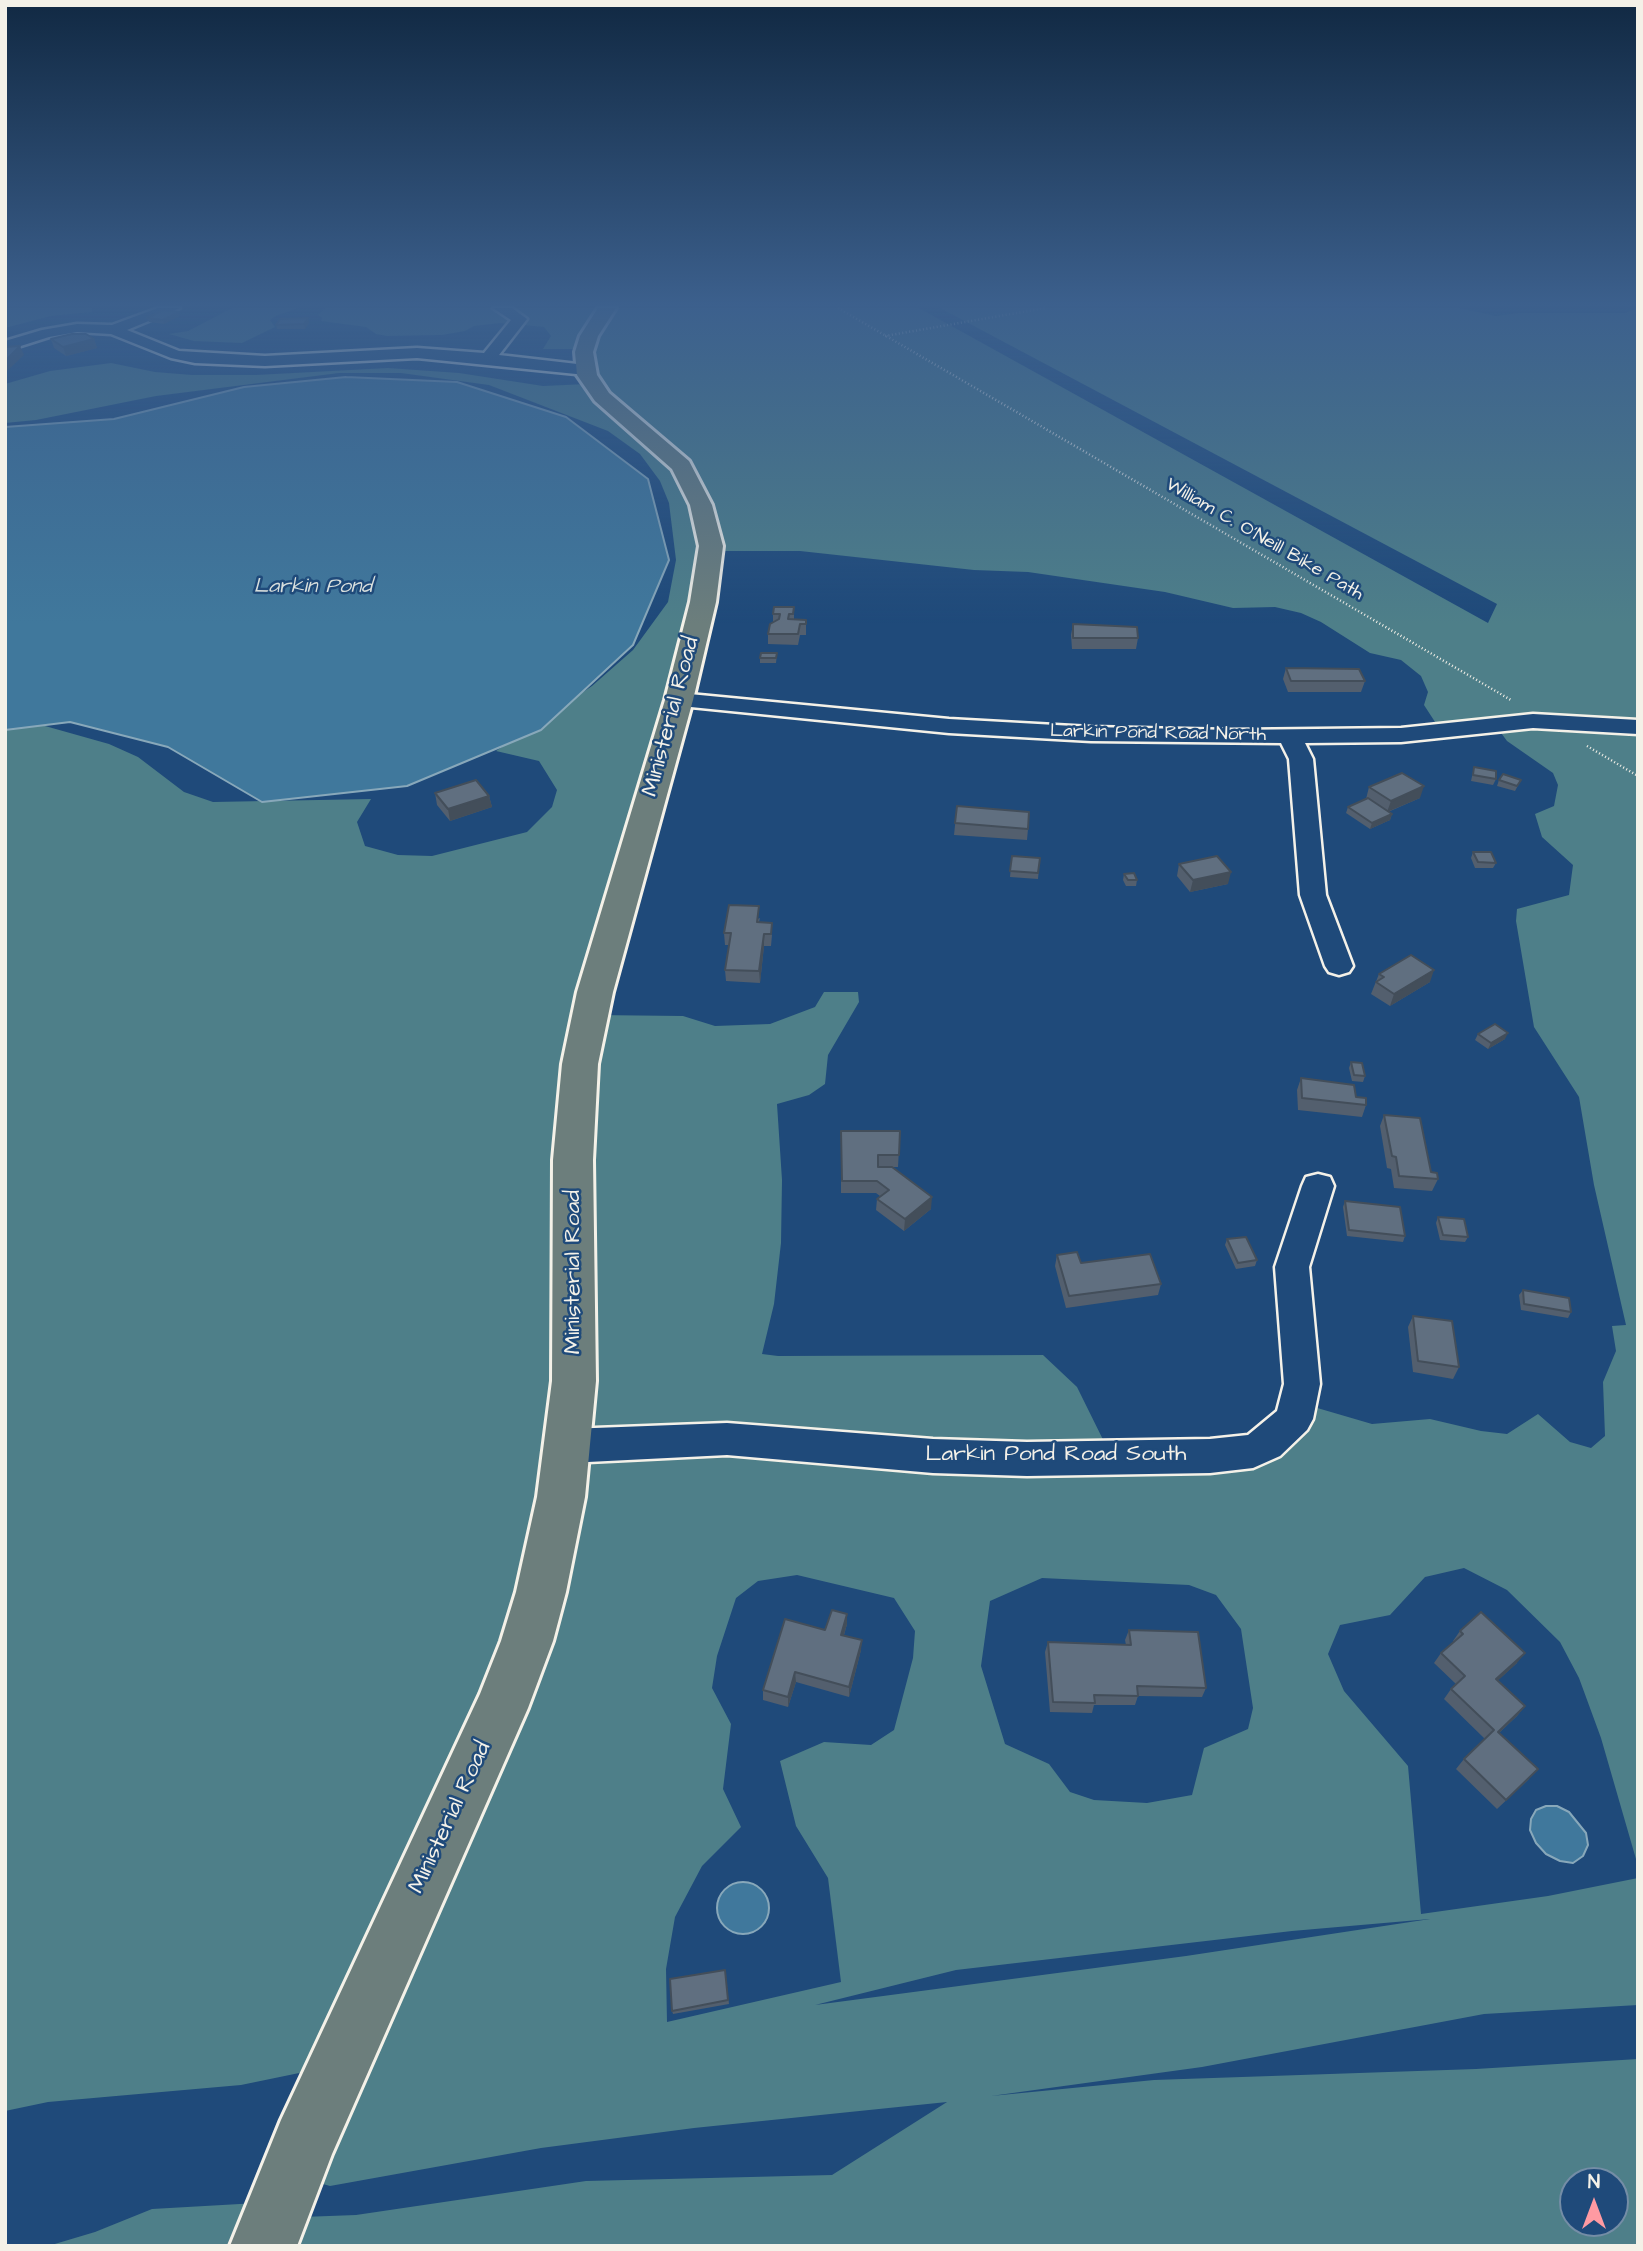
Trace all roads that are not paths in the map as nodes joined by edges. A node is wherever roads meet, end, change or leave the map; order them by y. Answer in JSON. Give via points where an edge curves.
{"nodes":[{"id":1,"x":620,"y":413,"type":"edge"},
{"id":2,"x":679,"y":700,"type":"junction"},
{"id":3,"x":1638,"y":727,"type":"edge"},
{"id":4,"x":1289,"y":736,"type":"junction"},
{"id":5,"x":1339,"y":966,"type":"dead end"},
{"id":6,"x":1318,"y":1186,"type":"dead end"},
{"id":7,"x":568,"y":1446,"type":"junction"},
{"id":8,"x":263,"y":2246,"type":"edge"}],
"edges":[{"from":1,"to":2,"type":"main road","name":"Ministerial Road","via":[[681,466],[705,516],[711,545]]},
{"from":2,"to":4,"type":"street","name":"Larkin Pond Road North","via":[[949,726],[1091,734]]},
{"from":2,"to":7,"type":"main road","name":"Ministerial Road","via":[[595,992],[580,1065],[573,1160],[574,1381]]},
{"from":3,"to":4,"type":"street","name":"Larkin Pond Road North","via":[[1546,722],[1413,734]]},
{"from":4,"to":5,"type":"street","via":[[1301,759],[1313,895]]},
{"from":6,"to":7,"type":"street","name":"Larkin Pond Road South","via":[[1292,1267],[1302,1384],[1294,1419],[1253,1451],[1027,1459],[726,1439]]},
{"from":7,"to":8,"type":"main road","name":"Ministerial Road","via":[[541,1591],[506,1697],[309,2132]]}]}
